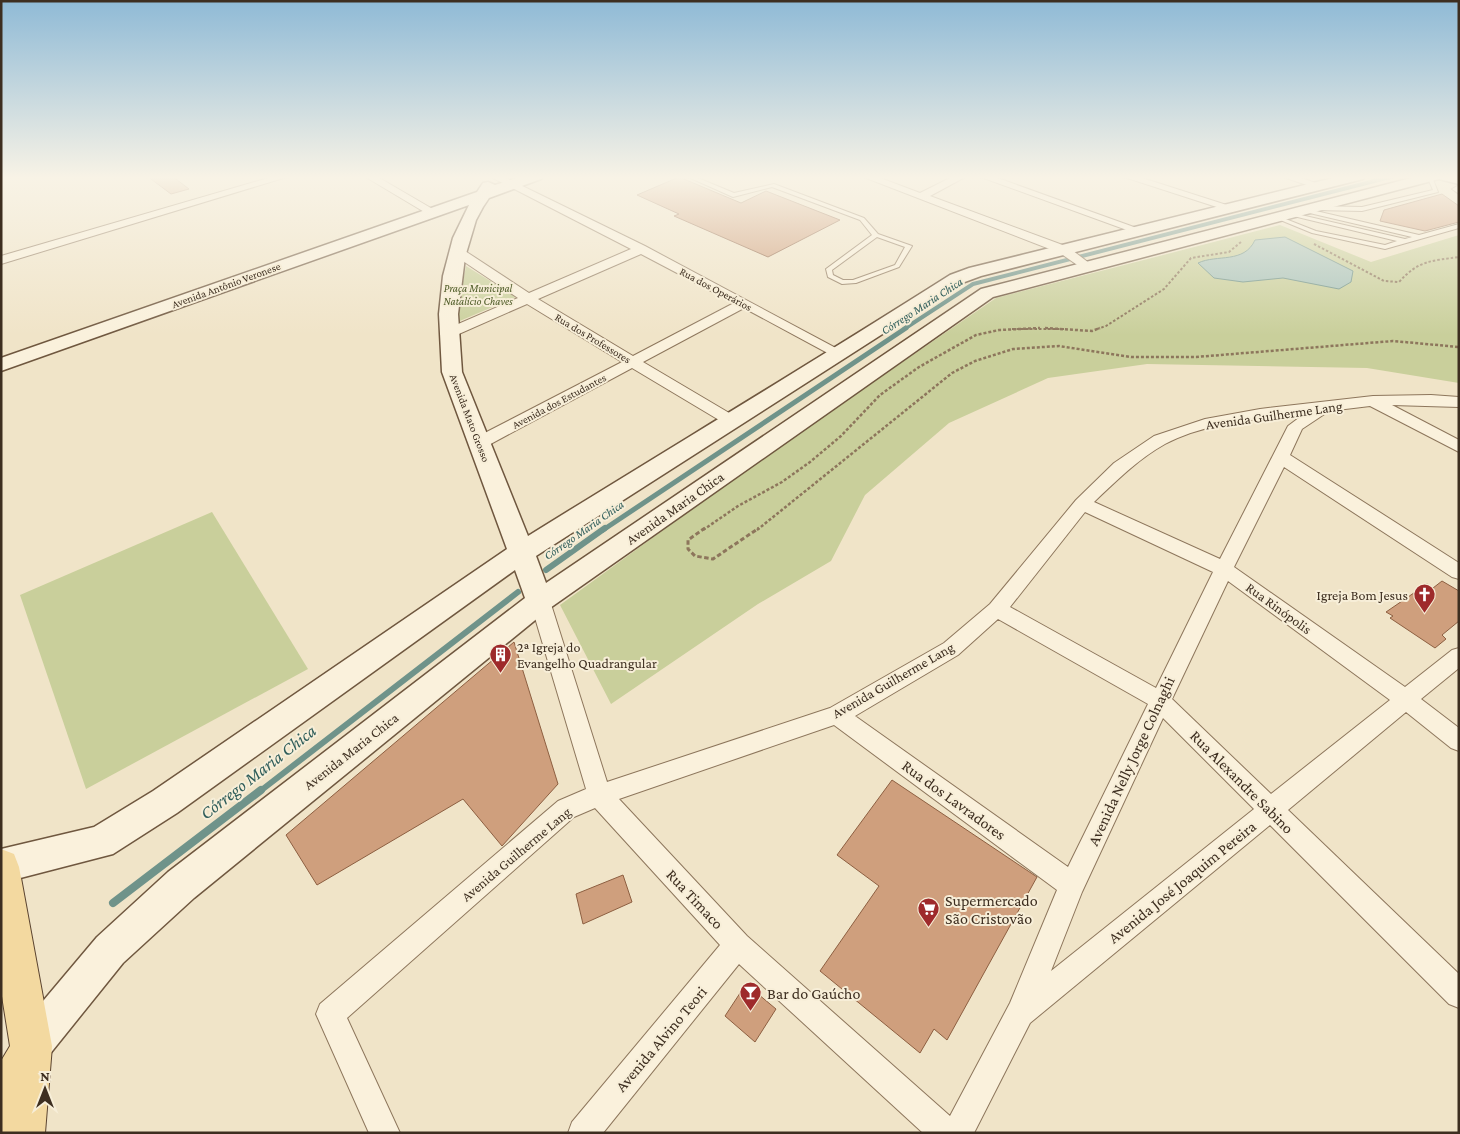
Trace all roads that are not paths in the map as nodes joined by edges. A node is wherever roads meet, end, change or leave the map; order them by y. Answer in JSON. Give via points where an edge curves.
{"nodes":[{"id":1,"x":106,"y":229,"type":"edge"},
{"id":2,"x":380,"y":229,"type":"edge"},
{"id":3,"x":466,"y":229,"type":"edge"},
{"id":4,"x":598,"y":229,"type":"edge"},
{"id":5,"x":871,"y":229,"type":"edge"},
{"id":6,"x":1003,"y":229,"type":"edge"},
{"id":7,"x":1133,"y":229,"type":"edge"},
{"id":8,"x":1147,"y":229,"type":"edge"},
{"id":9,"x":1203,"y":229,"type":"edge"},
{"id":10,"x":1312,"y":229,"type":"edge"},
{"id":11,"x":1368,"y":229,"type":"edge"},
{"id":12,"x":1385,"y":229,"type":"edge"},
{"id":13,"x":1448,"y":229,"type":"edge"},
{"id":14,"x":1139,"y":231,"type":"junction"},
{"id":15,"x":876,"y":234,"type":"junction"},
{"id":16,"x":1419,"y":237,"type":"junction"},
{"id":17,"x":1406,"y":241,"type":"junction"},
{"id":18,"x":641,"y":249,"type":"junction"},
{"id":19,"x":458,"y":252,"type":"junction"},
{"id":20,"x":1075,"y":258,"type":"junction"},
{"id":21,"x":1,"y":260,"type":"edge"},
{"id":22,"x":528,"y":299,"type":"junction"},
{"id":23,"x":744,"y":303,"type":"junction"},
{"id":24,"x":447,"y":334,"type":"junction"},
{"id":25,"x":840,"y":354,"type":"junction"},
{"id":26,"x":632,"y":361,"type":"junction"},
{"id":27,"x":1,"y":365,"type":"edge"},
{"id":28,"x":1373,"y":401,"type":"junction"},
{"id":29,"x":1459,"y":402,"type":"edge"},
{"id":30,"x":1326,"y":406,"type":"junction"},
{"id":31,"x":730,"y":420,"type":"junction"},
{"id":32,"x":480,"y":443,"type":"junction"},
{"id":33,"x":1459,"y":447,"type":"edge"},
{"id":34,"x":1281,"y":457,"type":"junction"},
{"id":35,"x":1082,"y":504,"type":"junction"},
{"id":36,"x":521,"y":554,"type":"junction"},
{"id":37,"x":1224,"y":569,"type":"junction"},
{"id":38,"x":1459,"y":572,"type":"edge"},
{"id":39,"x":540,"y":601,"type":"junction"},
{"id":40,"x":997,"y":609,"type":"junction"},
{"id":41,"x":1459,"y":656,"type":"edge"},
{"id":42,"x":1405,"y":699,"type":"junction"},
{"id":43,"x":1159,"y":700,"type":"junction"},
{"id":44,"x":836,"y":715,"type":"junction"},
{"id":45,"x":1459,"y":741,"type":"edge"},
{"id":46,"x":598,"y":795,"type":"junction"},
{"id":47,"x":1270,"y":810,"type":"junction"},
{"id":48,"x":1,"y":866,"type":"edge"},
{"id":49,"x":1072,"y":885,"type":"junction"},
{"id":50,"x":738,"y":945,"type":"junction"},
{"id":51,"x":1459,"y":994,"type":"edge"},
{"id":52,"x":1020,"y":1013,"type":"junction"},
{"id":53,"x":32,"y":1046,"type":"junction"},
{"id":54,"x":1,"y":1102,"type":"edge"},
{"id":55,"x":22,"y":1133,"type":"edge"},
{"id":56,"x":385,"y":1133,"type":"edge"},
{"id":57,"x":583,"y":1133,"type":"edge"},
{"id":58,"x":946,"y":1133,"type":"edge"},
{"id":59,"x":958,"y":1133,"type":"edge"}],
"edges":[{"from":1,"to":21,"type":"street"},
{"from":2,"to":27,"type":"main road","name":"Avenida Antônio Veronese"},
{"from":3,"to":19,"type":"main road","name":"Avenida Mato Grosso"},
{"from":4,"to":18,"type":"street","name":"Rua dos Operários"},
{"from":5,"to":15,"type":"lane"},
{"from":6,"to":20,"type":"street"},
{"from":7,"to":14,"type":"street"},
{"from":8,"to":14,"type":"main road","name":"Avenida Maria Chica"},
{"from":9,"to":20,"type":"main road","name":"Avenida Maria Chica"},
{"from":10,"to":17,"type":"lane","via":[[1314,232],[1385,247]]},
{"from":11,"to":17,"type":"lane"},
{"from":12,"to":16,"type":"lane"},
{"from":13,"to":16,"type":"lane"},
{"from":14,"to":20,"type":"main road","name":"Avenida Maria Chica"},
{"from":15,"to":15,"type":"lane","via":[[829,269],[830,276],[842,282],[854,282],[896,266],[909,246]]},
{"from":16,"to":17,"type":"lane"},
{"from":18,"to":22,"type":"street"},
{"from":18,"to":23,"type":"street","name":"Rua dos Operários"},
{"from":19,"to":22,"type":"street","name":"Rua dos Professores"},
{"from":19,"to":24,"type":"main road","name":"Avenida Mato Grosso","via":[[450,288]]},
{"from":20,"to":25,"type":"main road","name":"Avenida Maria Chica","via":[[975,272],[956,279]]},
{"from":20,"to":39,"type":"main road","name":"Avenida Maria Chica","via":[[987,293]]},
{"from":22,"to":24,"type":"street"},
{"from":22,"to":26,"type":"street","name":"Rua dos Professores"},
{"from":23,"to":25,"type":"street","name":"Rua dos Operários"},
{"from":23,"to":26,"type":"street","name":"Avenida dos Estudantes"},
{"from":24,"to":32,"type":"main road","name":"Avenida Mato Grosso","via":[[452,372]]},
{"from":25,"to":31,"type":"main road","name":"Avenida Maria Chica"},
{"from":26,"to":31,"type":"street","name":"Rua dos Professores"},
{"from":26,"to":32,"type":"street","name":"Avenida dos Estudantes"},
{"from":28,"to":29,"type":"street","name":"Avenida Guilherme Lang"},
{"from":28,"to":30,"type":"street","name":"Avenida Guilherme Lang"},
{"from":28,"to":33,"type":"street"},
{"from":30,"to":34,"type":"street","name":"Avenida Nelly Jorge Colnaghi","via":[[1296,426]]},
{"from":30,"to":35,"type":"street","name":"Avenida Guilherme Lang","via":[[1205,424],[1160,440],[1120,467]]},
{"from":31,"to":36,"type":"main road","name":"Avenida Maria Chica"},
{"from":32,"to":36,"type":"main road","name":"Avenida Mato Grosso"},
{"from":34,"to":37,"type":"street","name":"Avenida Nelly Jorge Colnaghi"},
{"from":34,"to":38,"type":"street"},
{"from":35,"to":37,"type":"street","name":"Rua Rinópolis"},
{"from":35,"to":40,"type":"street","name":"Avenida Guilherme Lang"},
{"from":36,"to":39,"type":"main road","name":"Avenida Mato Grosso"},
{"from":36,"to":48,"type":"main road","name":"Avenida Maria Chica","via":[[165,802],[101,842]]},
{"from":37,"to":42,"type":"street","name":"Rua Rinópolis"},
{"from":37,"to":43,"type":"street","name":"Avenida Nelly Jorge Colnaghi"},
{"from":39,"to":46,"type":"street","name":"Rua Timaco"},
{"from":39,"to":53,"type":"main road","name":"Avenida Maria Chica","via":[[181,885],[110,950]]},
{"from":40,"to":43,"type":"street","name":"Rua Alexandre Sabino"},
{"from":40,"to":44,"type":"street","name":"Avenida Guilherme Lang","via":[[951,649]]},
{"from":41,"to":42,"type":"street","name":"Avenida José Joaquim Pereira"},
{"from":42,"to":45,"type":"street","name":"Rua Rinópolis"},
{"from":42,"to":47,"type":"street","name":"Avenida José Joaquim Pereira"},
{"from":43,"to":47,"type":"street","name":"Rua Alexandre Sabino"},
{"from":43,"to":49,"type":"street","name":"Avenida Nelly Jorge Colnaghi"},
{"from":44,"to":46,"type":"street","name":"Avenida Guilherme Lang"},
{"from":44,"to":49,"type":"street","name":"Rua dos Lavradores"},
{"from":46,"to":50,"type":"street","name":"Rua Timaco"},
{"from":46,"to":56,"type":"street","name":"Avenida Guilherme Lang","via":[[566,809],[330,1014]]},
{"from":47,"to":51,"type":"street","name":"Rua Alexandre Sabino"},
{"from":47,"to":52,"type":"street","name":"Avenida José Joaquim Pereira"},
{"from":48,"to":53,"type":"main road"},
{"from":49,"to":52,"type":"street","name":"Avenida Nelly Jorge Colnaghi"},
{"from":50,"to":57,"type":"street","name":"Avenida Alvino Teori"},
{"from":50,"to":58,"type":"street","name":"Rua Timaco"},
{"from":52,"to":59,"type":"street","name":"Avenida Nelly Jorge Colnaghi"},
{"from":53,"to":54,"type":"main road"},
{"from":53,"to":55,"type":"main road"}]}
